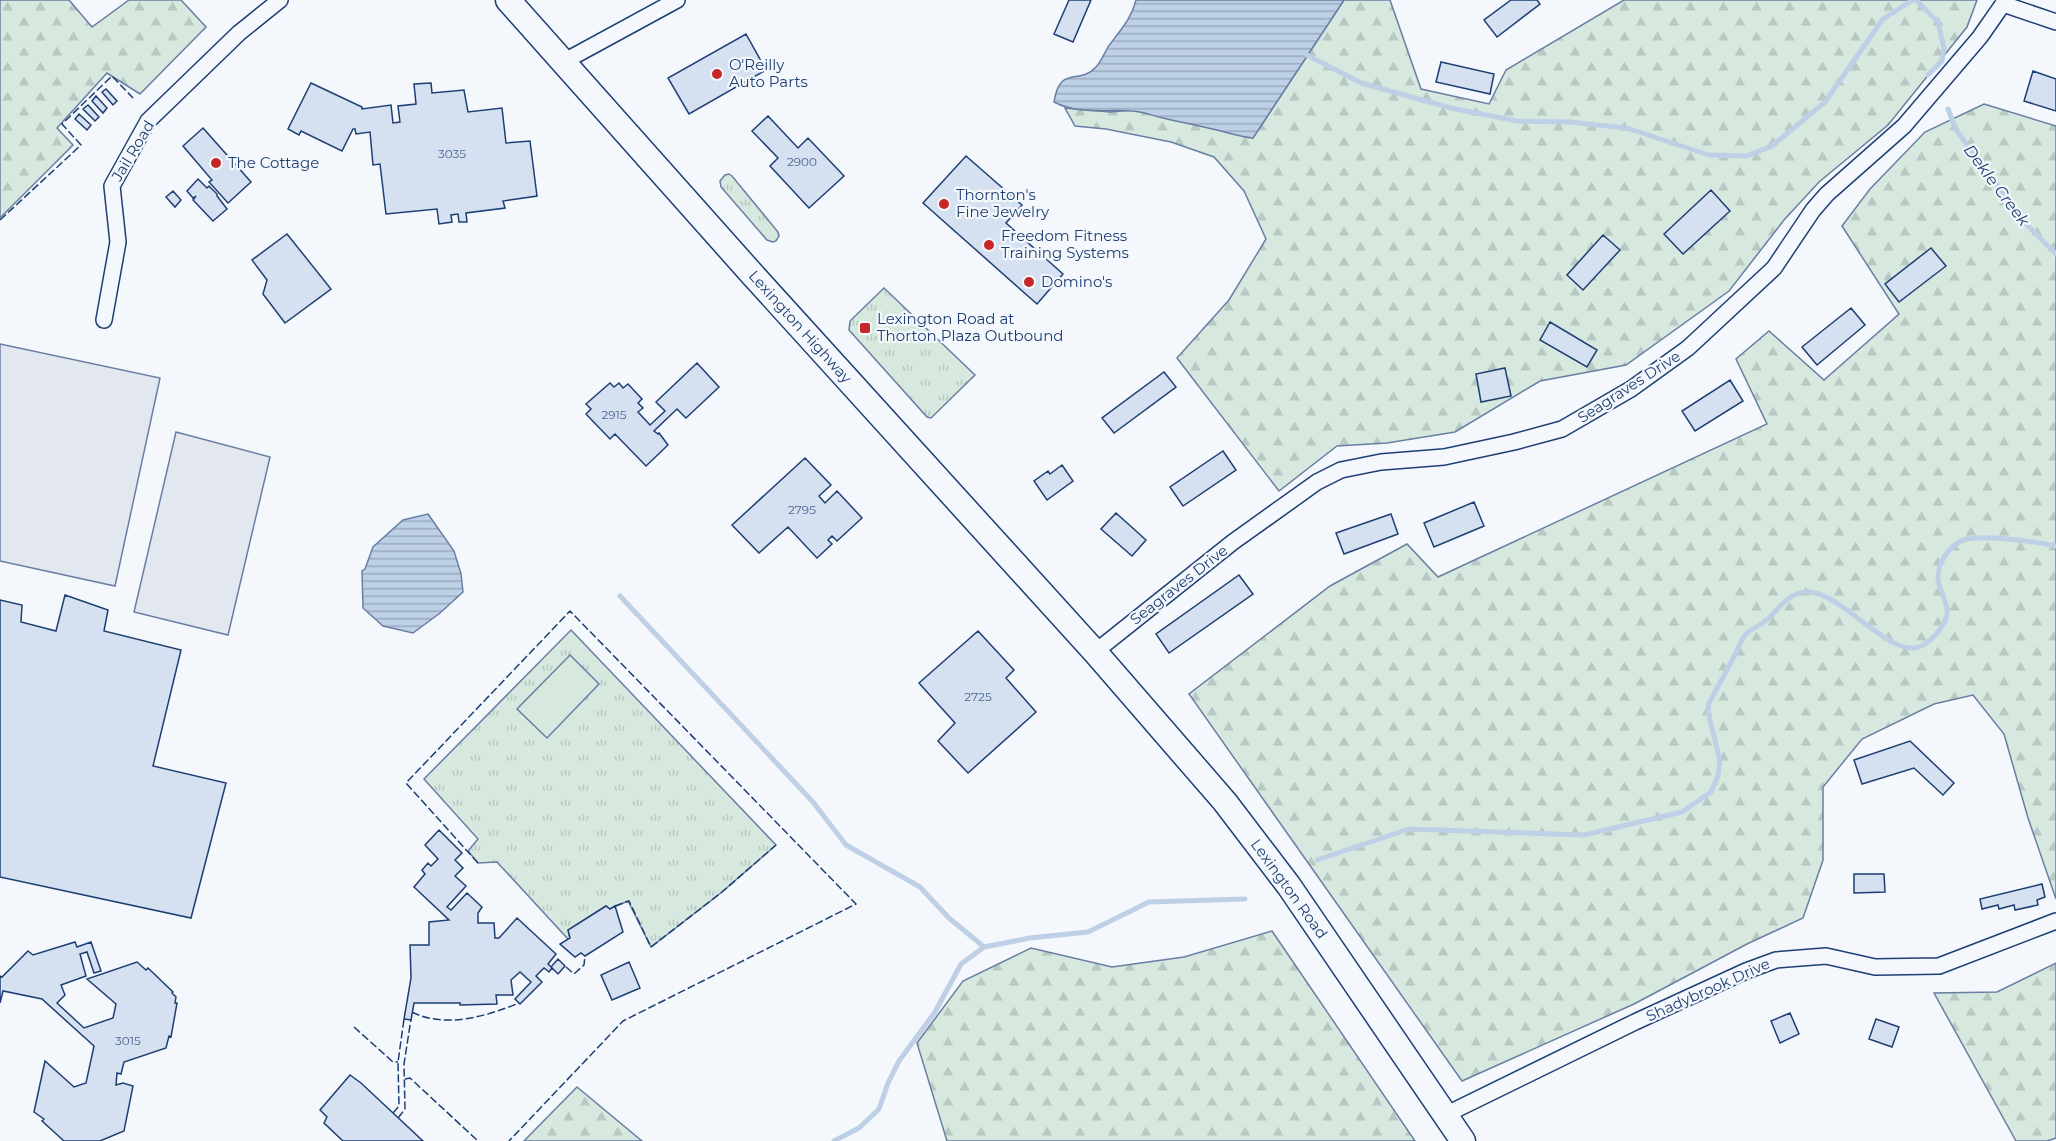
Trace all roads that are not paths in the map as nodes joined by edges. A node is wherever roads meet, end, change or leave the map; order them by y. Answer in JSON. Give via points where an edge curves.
{"nodes":[{"id":1,"x":280,"y":0,"type":"edge"},
{"id":2,"x":508,"y":0,"type":"edge"},
{"id":3,"x":677,"y":0,"type":"edge"},
{"id":4,"x":2003,"y":2,"type":"edge"},
{"id":5,"x":2056,"y":22,"type":"edge"},
{"id":6,"x":563,"y":62,"type":"junction"},
{"id":7,"x":104,"y":320,"type":"dead end"},
{"id":8,"x":1095,"y":652,"type":"junction"},
{"id":9,"x":2056,"y":921,"type":"edge"},
{"id":10,"x":1445,"y":1115,"type":"junction"},
{"id":11,"x":1463,"y":1141,"type":"edge"}],
"edges":[{"from":1,"to":7,"type":"street","name":"Jail Road","via":[[239,33],[148,121],[112,186],[118,242]]},
{"from":2,"to":6,"type":"highway","name":"Lexington Highway"},
{"from":3,"to":6,"type":"street"},
{"from":4,"to":5,"type":"street","name":"Seagraves Drive"},
{"from":4,"to":8,"type":"street","name":"Seagraves Drive","via":[[1980,37],[1904,126],[1813,210],[1774,268],[1688,348],[1631,389],[1562,429],[1444,457],[1341,470],[1317,482],[1233,542]]},
{"from":6,"to":8,"type":"highway","name":"Lexington Highway"},
{"from":8,"to":10,"type":"highway","name":"Lexington Road","via":[[1260,847]]},
{"from":9,"to":10,"type":"street","name":"Shadybrook Drive","via":[[1939,966],[1875,967],[1826,956],[1776,960],[1635,1022]]},
{"from":10,"to":11,"type":"highway","name":"Lexington Road"}]}
